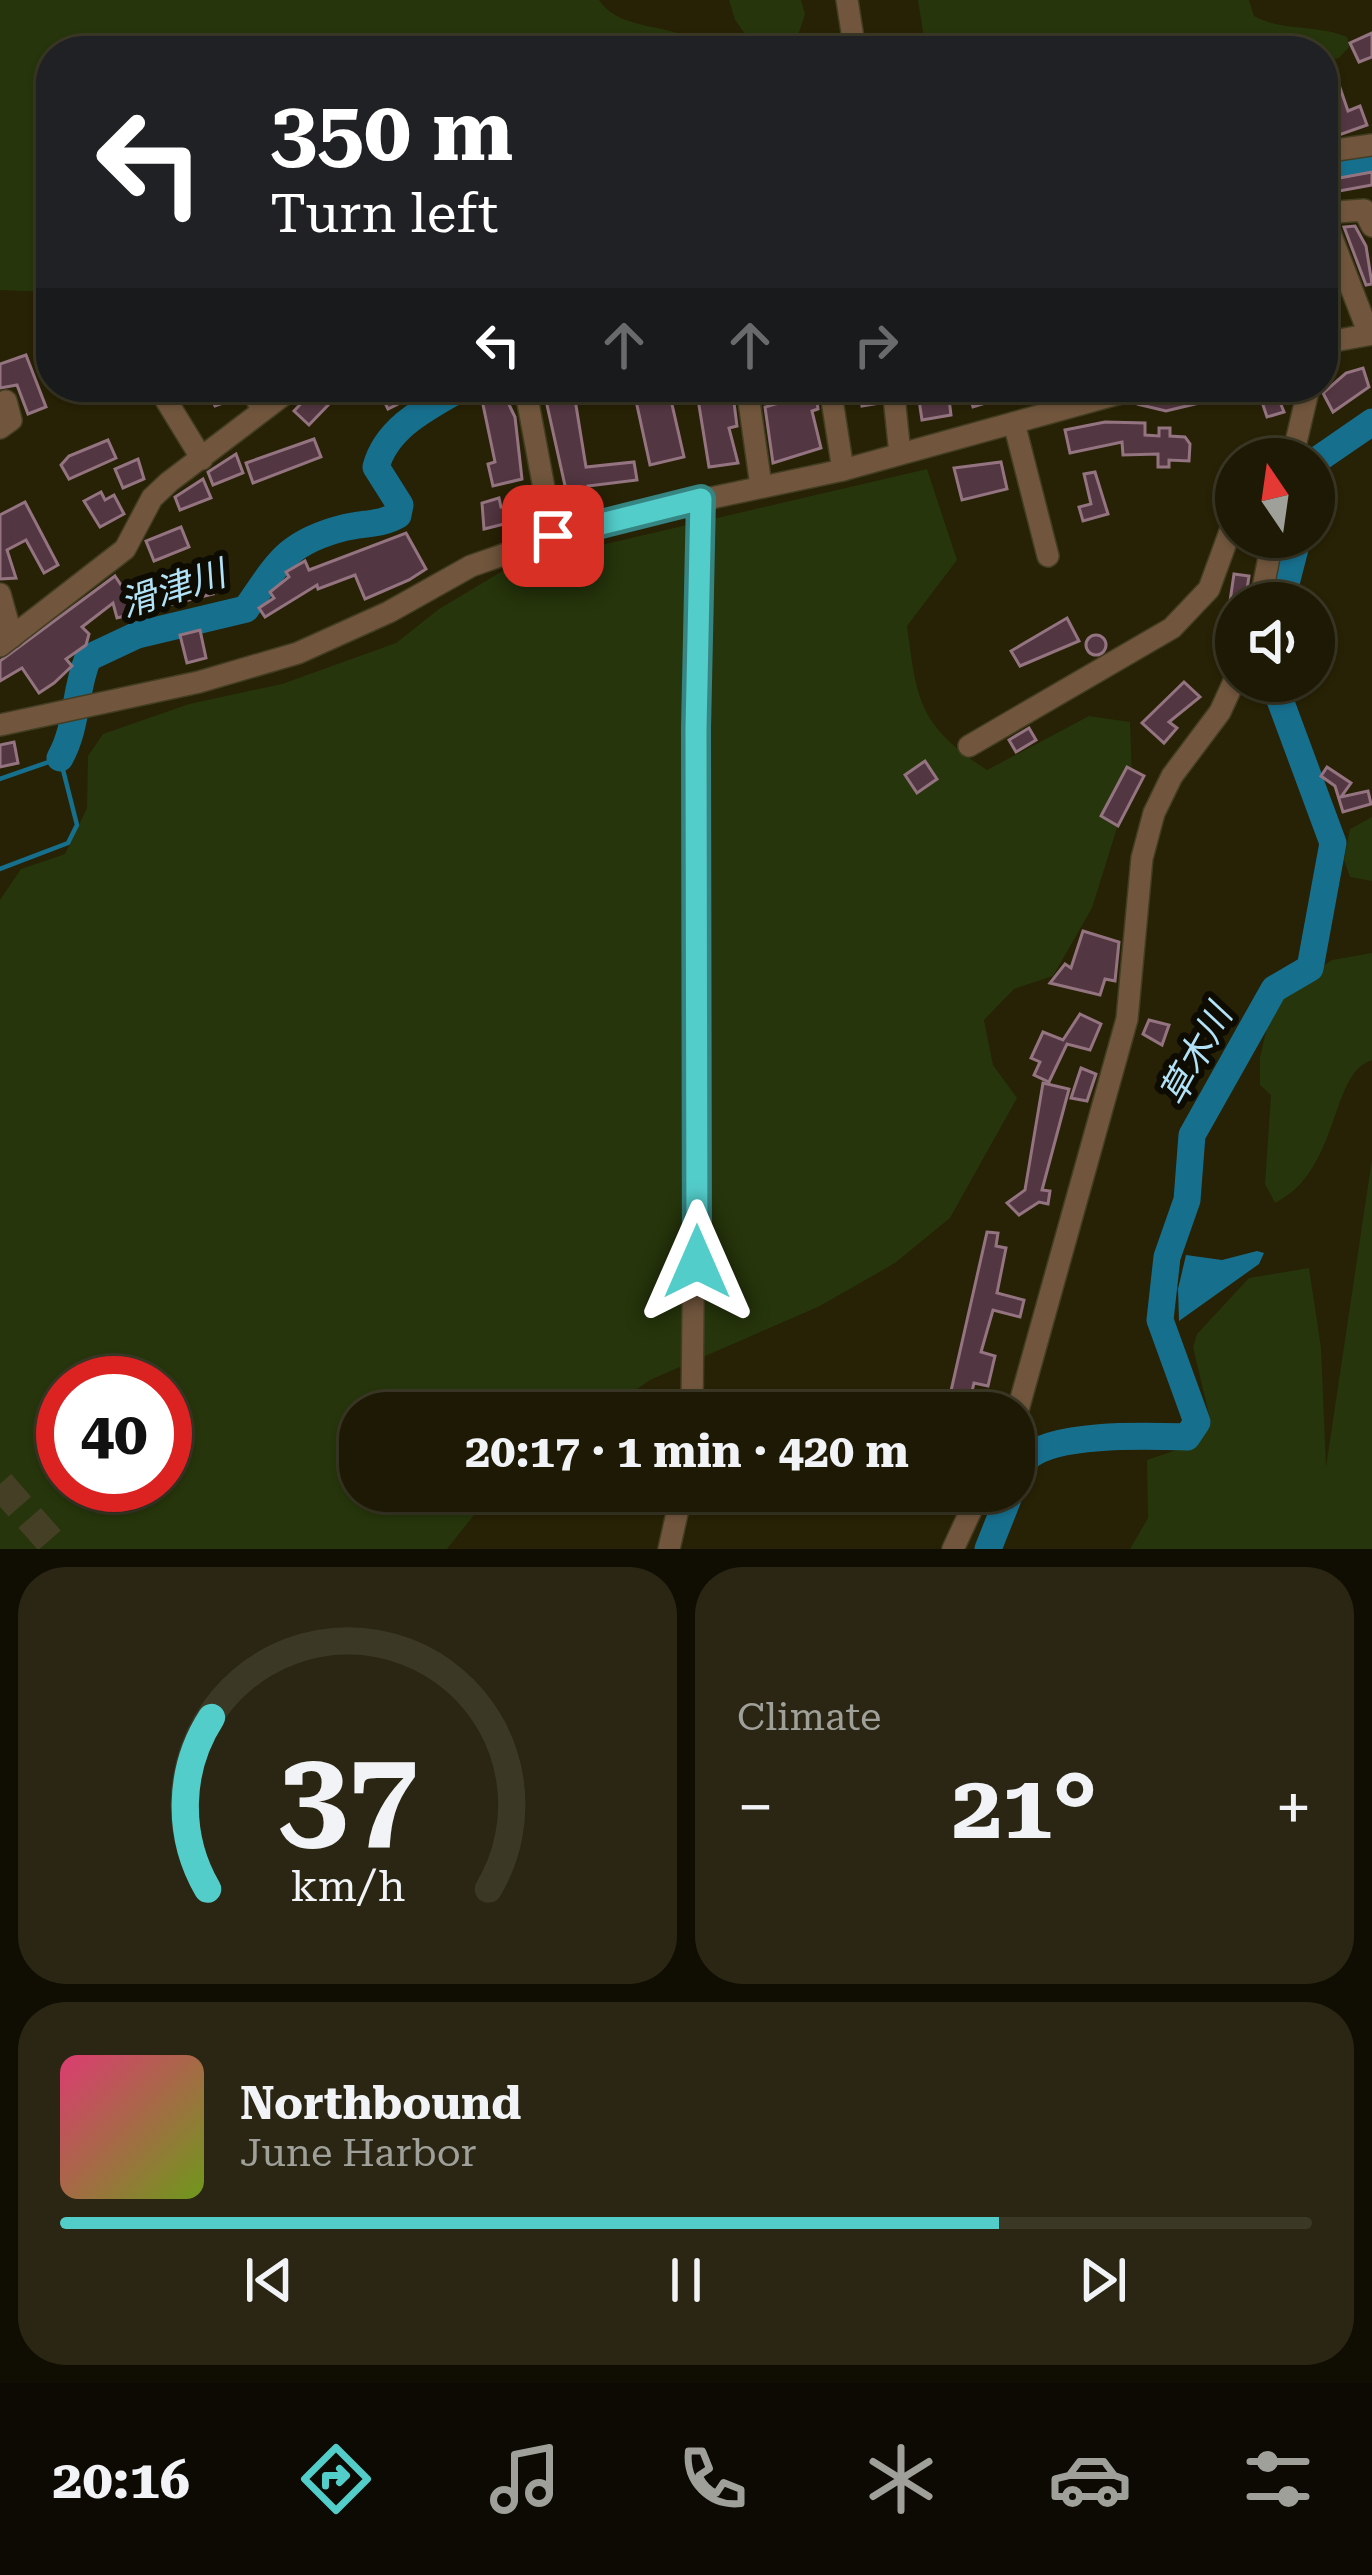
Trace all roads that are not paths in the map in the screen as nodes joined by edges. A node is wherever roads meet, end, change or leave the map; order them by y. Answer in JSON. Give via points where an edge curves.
{"nodes":[{"id":1,"x":847,"y":0,"type":"edge"},
{"id":2,"x":853,"y":36,"type":"edge"},
{"id":3,"x":1372,"y":145,"type":"edge"},
{"id":4,"x":1338,"y":150,"type":"edge"},
{"id":5,"x":1372,"y":197,"type":"edge"},
{"id":6,"x":1338,"y":200,"type":"edge"},
{"id":7,"x":1338,"y":220,"type":"edge"},
{"id":8,"x":1372,"y":226,"type":"edge"},
{"id":9,"x":1338,"y":256,"type":"edge"},
{"id":10,"x":1370,"y":334,"type":"edge"},
{"id":11,"x":1338,"y":340,"type":"edge"},
{"id":12,"x":6,"y":401,"type":"dead end"},
{"id":13,"x":167,"y":402,"type":"edge"},
{"id":14,"x":258,"y":402,"type":"edge"},
{"id":15,"x":272,"y":402,"type":"edge"},
{"id":16,"x":528,"y":402,"type":"edge"},
{"id":17,"x":749,"y":402,"type":"edge"},
{"id":18,"x":832,"y":402,"type":"edge"},
{"id":19,"x":895,"y":402,"type":"edge"},
{"id":20,"x":1089,"y":402,"type":"edge"},
{"id":21,"x":1306,"y":402,"type":"edge"},
{"id":22,"x":262,"y":409,"type":"junction"},
{"id":23,"x":1014,"y":423,"type":"junction"},
{"id":24,"x":0,"y":428,"type":"edge"},
{"id":25,"x":1297,"y":438,"type":"edge"},
{"id":26,"x":900,"y":454,"type":"junction"},
{"id":27,"x":202,"y":459,"type":"junction"},
{"id":28,"x":843,"y":470,"type":"junction"},
{"id":29,"x":761,"y":486,"type":"junction"},
{"id":30,"x":701,"y":499,"type":"junction"},
{"id":31,"x":553,"y":536,"type":"junction"},
{"id":32,"x":1048,"y":556,"type":"dead end"},
{"id":33,"x":1220,"y":558,"type":"edge"},
{"id":34,"x":0,"y":594,"type":"edge"},
{"id":35,"x":6,"y":642,"type":"edge"},
{"id":36,"x":1225,"y":702,"type":"edge"},
{"id":37,"x":0,"y":724,"type":"edge"},
{"id":38,"x":969,"y":746,"type":"dead end"},
{"id":39,"x":692,"y":1392,"type":"edge"},
{"id":40,"x":1023,"y":1392,"type":"edge"},
{"id":41,"x":677,"y":1512,"type":"edge"},
{"id":42,"x":970,"y":1512,"type":"edge"},
{"id":43,"x":669,"y":1549,"type":"edge"},
{"id":44,"x":953,"y":1549,"type":"edge"}],
"edges":[{"from":1,"to":2,"type":"street"},
{"from":3,"to":4,"type":"street"},
{"from":5,"to":6,"type":"street"},
{"from":7,"to":8,"type":"street","via":[[1364,210]]},
{"from":9,"to":10,"type":"street"},
{"from":10,"to":11,"type":"street"},
{"from":12,"to":24,"type":"street","via":[[11,420]]},
{"from":13,"to":27,"type":"street"},
{"from":14,"to":22,"type":"street"},
{"from":15,"to":22,"type":"street"},
{"from":16,"to":31,"type":"street"},
{"from":17,"to":29,"type":"street"},
{"from":18,"to":28,"type":"street"},
{"from":19,"to":26,"type":"street"},
{"from":20,"to":23,"type":"street"},
{"from":21,"to":25,"type":"street"},
{"from":22,"to":27,"type":"street"},
{"from":23,"to":26,"type":"street"},
{"from":23,"to":32,"type":"street"},
{"from":26,"to":28,"type":"street"},
{"from":27,"to":35,"type":"street","via":[[152,498],[124,549]]},
{"from":28,"to":29,"type":"street"},
{"from":29,"to":30,"type":"street"},
{"from":30,"to":31,"type":"street"},
{"from":30,"to":39,"type":"street"},
{"from":31,"to":37,"type":"street","via":[[450,575],[298,653]]},
{"from":33,"to":38,"type":"street","via":[[1209,589],[1172,628]]},
{"from":34,"to":35,"type":"street"},
{"from":36,"to":40,"type":"street","via":[[1154,813],[1126,1019]]},
{"from":41,"to":43,"type":"street"},
{"from":42,"to":44,"type":"street"}]}
